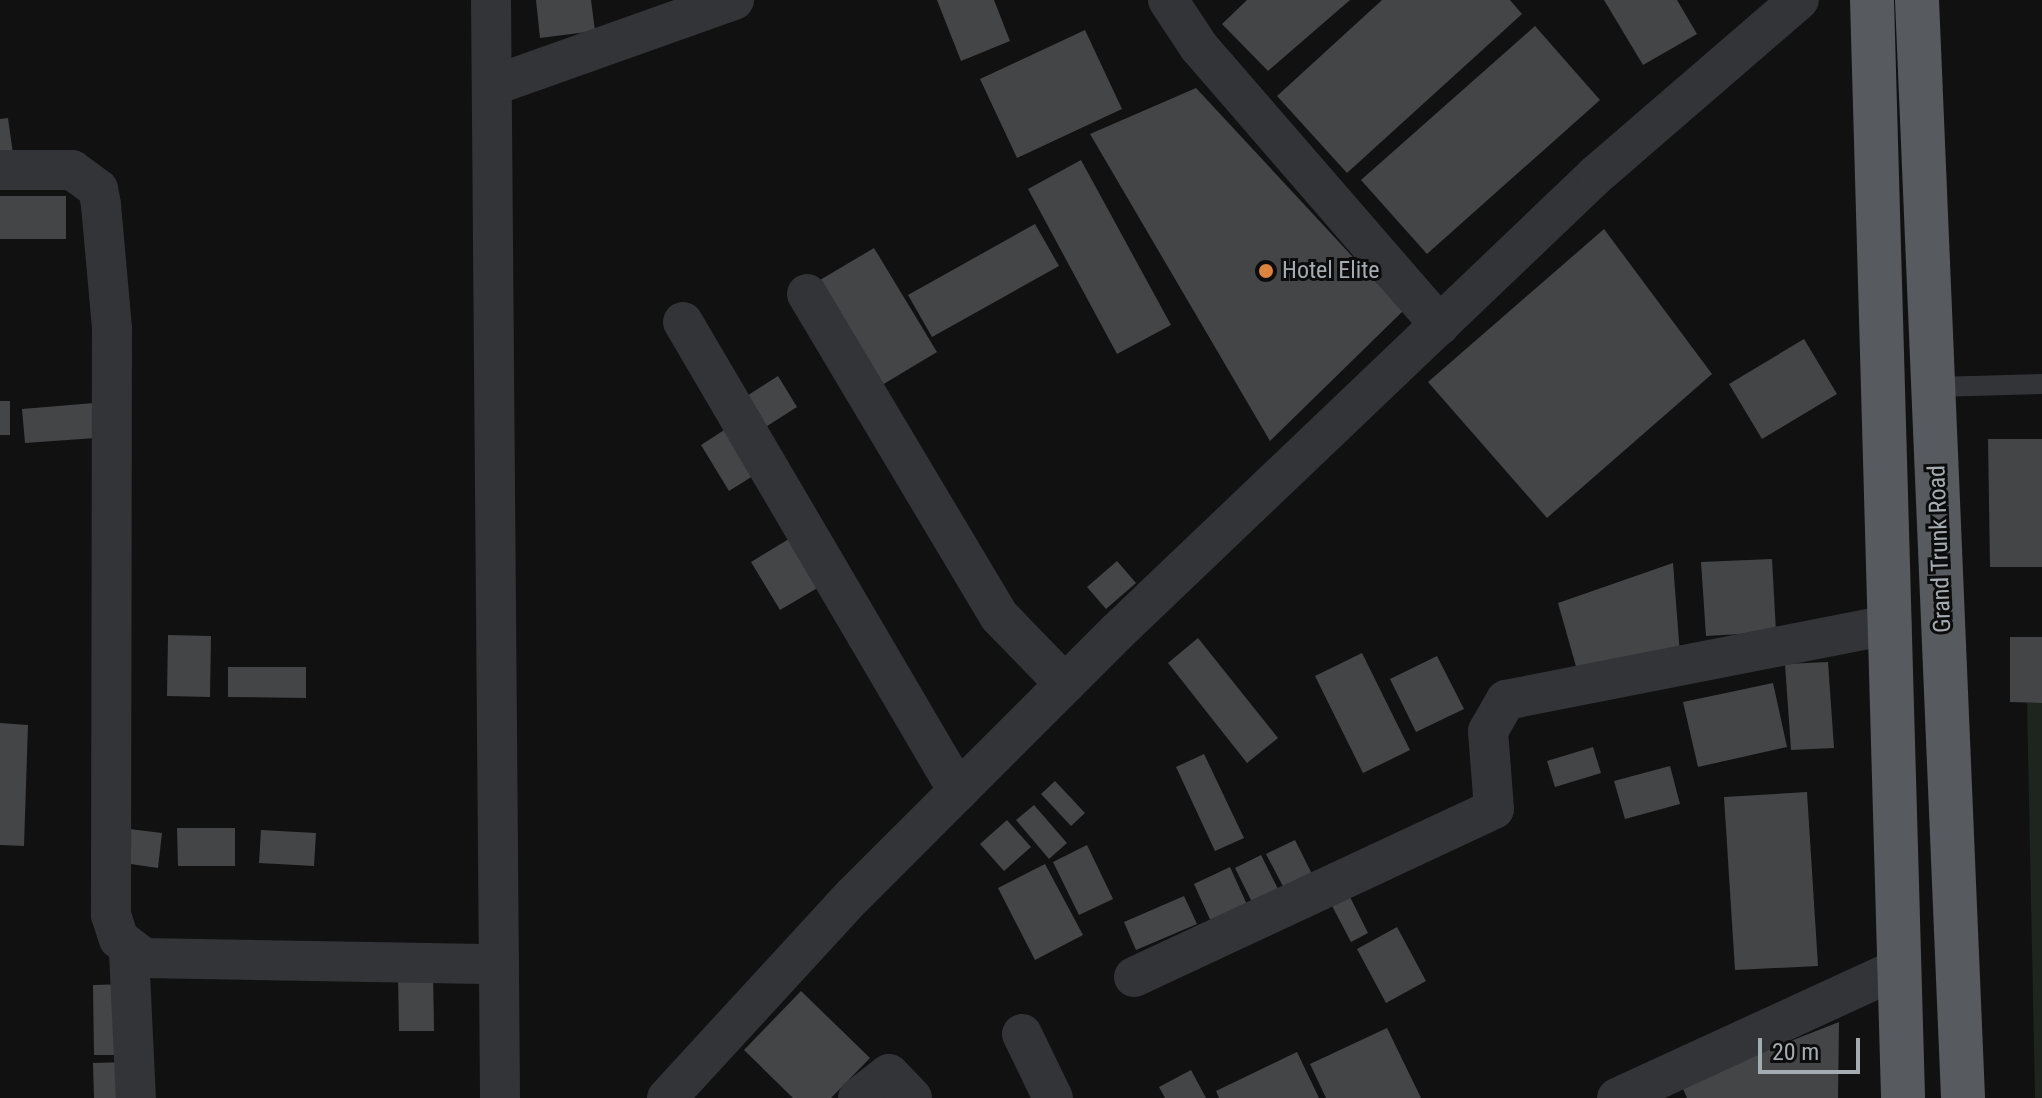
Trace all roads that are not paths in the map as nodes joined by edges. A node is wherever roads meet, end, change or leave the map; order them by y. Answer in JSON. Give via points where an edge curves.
{"nodes":[{"id":1,"x":491,"y":0,"type":"edge"},
{"id":2,"x":734,"y":0,"type":"edge"},
{"id":3,"x":1168,"y":0,"type":"edge"},
{"id":4,"x":1799,"y":0,"type":"edge"},
{"id":5,"x":1872,"y":0,"type":"edge"},
{"id":6,"x":1917,"y":0,"type":"edge"},
{"id":7,"x":492,"y":86,"type":"junction"},
{"id":8,"x":0,"y":170,"type":"edge"},
{"id":9,"x":807,"y":294,"type":"dead end"},
{"id":10,"x":683,"y":322,"type":"dead end"},
{"id":11,"x":1440,"y":325,"type":"junction"},
{"id":12,"x":2042,"y":384,"type":"edge"},
{"id":13,"x":1936,"y":387,"type":"junction"},
{"id":14,"x":1892,"y":624,"type":"junction"},
{"id":15,"x":1065,"y":684,"type":"junction"},
{"id":16,"x":958,"y":791,"type":"junction"},
{"id":17,"x":129,"y":952,"type":"junction"},
{"id":18,"x":499,"y":964,"type":"junction"},
{"id":19,"x":1898,"y":969,"type":"junction"},
{"id":20,"x":1134,"y":977,"type":"dead end"},
{"id":21,"x":1022,"y":1034,"type":"dead end"},
{"id":22,"x":136,"y":1098,"type":"edge"},
{"id":23,"x":500,"y":1098,"type":"edge"},
{"id":24,"x":667,"y":1098,"type":"edge"},
{"id":25,"x":858,"y":1098,"type":"edge"},
{"id":26,"x":912,"y":1098,"type":"edge"},
{"id":27,"x":1053,"y":1098,"type":"edge"},
{"id":28,"x":1617,"y":1098,"type":"edge"},
{"id":29,"x":1903,"y":1098,"type":"edge"},
{"id":30,"x":1963,"y":1098,"type":"edge"}],
"edges":[{"from":1,"to":7,"type":"street"},
{"from":2,"to":7,"type":"street"},
{"from":3,"to":11,"type":"street","via":[[1199,47]]},
{"from":4,"to":11,"type":"street","via":[[1741,43]]},
{"from":5,"to":14,"type":"highway","name":"Grand Trunk Road"},
{"from":6,"to":13,"type":"highway","name":"Grand Trunk Road"},
{"from":7,"to":18,"type":"street"},
{"from":8,"to":17,"type":"street","via":[[72,170],[98,189],[101,205],[112,328],[111,915]]},
{"from":9,"to":15,"type":"street","via":[[999,616]]},
{"from":10,"to":16,"type":"street"},
{"from":11,"to":15,"type":"street"},
{"from":12,"to":13,"type":"lane"},
{"from":13,"to":30,"type":"highway","name":"Grand Trunk Road"},
{"from":14,"to":19,"type":"highway","name":"Grand Trunk Road"},
{"from":14,"to":20,"type":"street","via":[[1506,700],[1488,731],[1494,809]]},
{"from":15,"to":16,"type":"street"},
{"from":16,"to":24,"type":"street"},
{"from":17,"to":18,"type":"street"},
{"from":17,"to":22,"type":"street"},
{"from":18,"to":23,"type":"street"},
{"from":19,"to":28,"type":"street"},
{"from":19,"to":29,"type":"highway","name":"Grand Trunk Road"},
{"from":21,"to":27,"type":"street"},
{"from":25,"to":26,"type":"street","via":[[889,1074]]}]}
